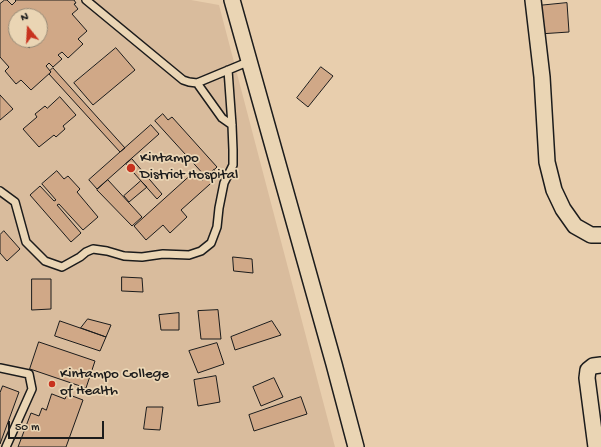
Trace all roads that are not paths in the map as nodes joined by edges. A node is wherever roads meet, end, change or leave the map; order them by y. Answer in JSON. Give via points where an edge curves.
{"nodes":[{"id":1,"x":86,"y":0,"type":"edge"},
{"id":2,"x":232,"y":0,"type":"edge"},
{"id":3,"x":533,"y":0,"type":"edge"},
{"id":4,"x":250,"y":61,"type":"junction"},
{"id":5,"x":228,"y":70,"type":"junction"},
{"id":6,"x":197,"y":83,"type":"junction"},
{"id":7,"x":232,"y":125,"type":"junction"},
{"id":8,"x":0,"y":191,"type":"edge"},
{"id":9,"x":601,"y":235,"type":"edge"},
{"id":10,"x":601,"y":365,"type":"edge"},
{"id":11,"x":0,"y":368,"type":"edge"},
{"id":12,"x":597,"y":432,"type":"edge"},
{"id":13,"x":6,"y":447,"type":"edge"},
{"id":14,"x":356,"y":447,"type":"edge"},
{"id":15,"x":596,"y":447,"type":"edge"}],
"edges":[{"from":1,"to":6,"type":"lane","via":[[183,80]]},
{"from":2,"to":4,"type":"street"},
{"from":3,"to":9,"type":"street","via":[[542,77],[547,162],[554,190],[563,209],[576,226],[591,235]]},
{"from":4,"to":5,"type":"lane"},
{"from":4,"to":14,"type":"street"},
{"from":5,"to":6,"type":"lane"},
{"from":5,"to":7,"type":"lane"},
{"from":6,"to":7,"type":"lane","via":[[222,118]]},
{"from":7,"to":8,"type":"lane","via":[[233,165],[224,183],[217,226],[211,242],[201,251],[189,255],[124,256],[93,249],[62,267],[53,264],[45,261],[26,242],[15,202]]},
{"from":10,"to":12,"type":"street","via":[[588,370],[587,378]]},
{"from":11,"to":13,"type":"lane","via":[[29,374],[32,389]]},
{"from":12,"to":15,"type":"street"}]}
